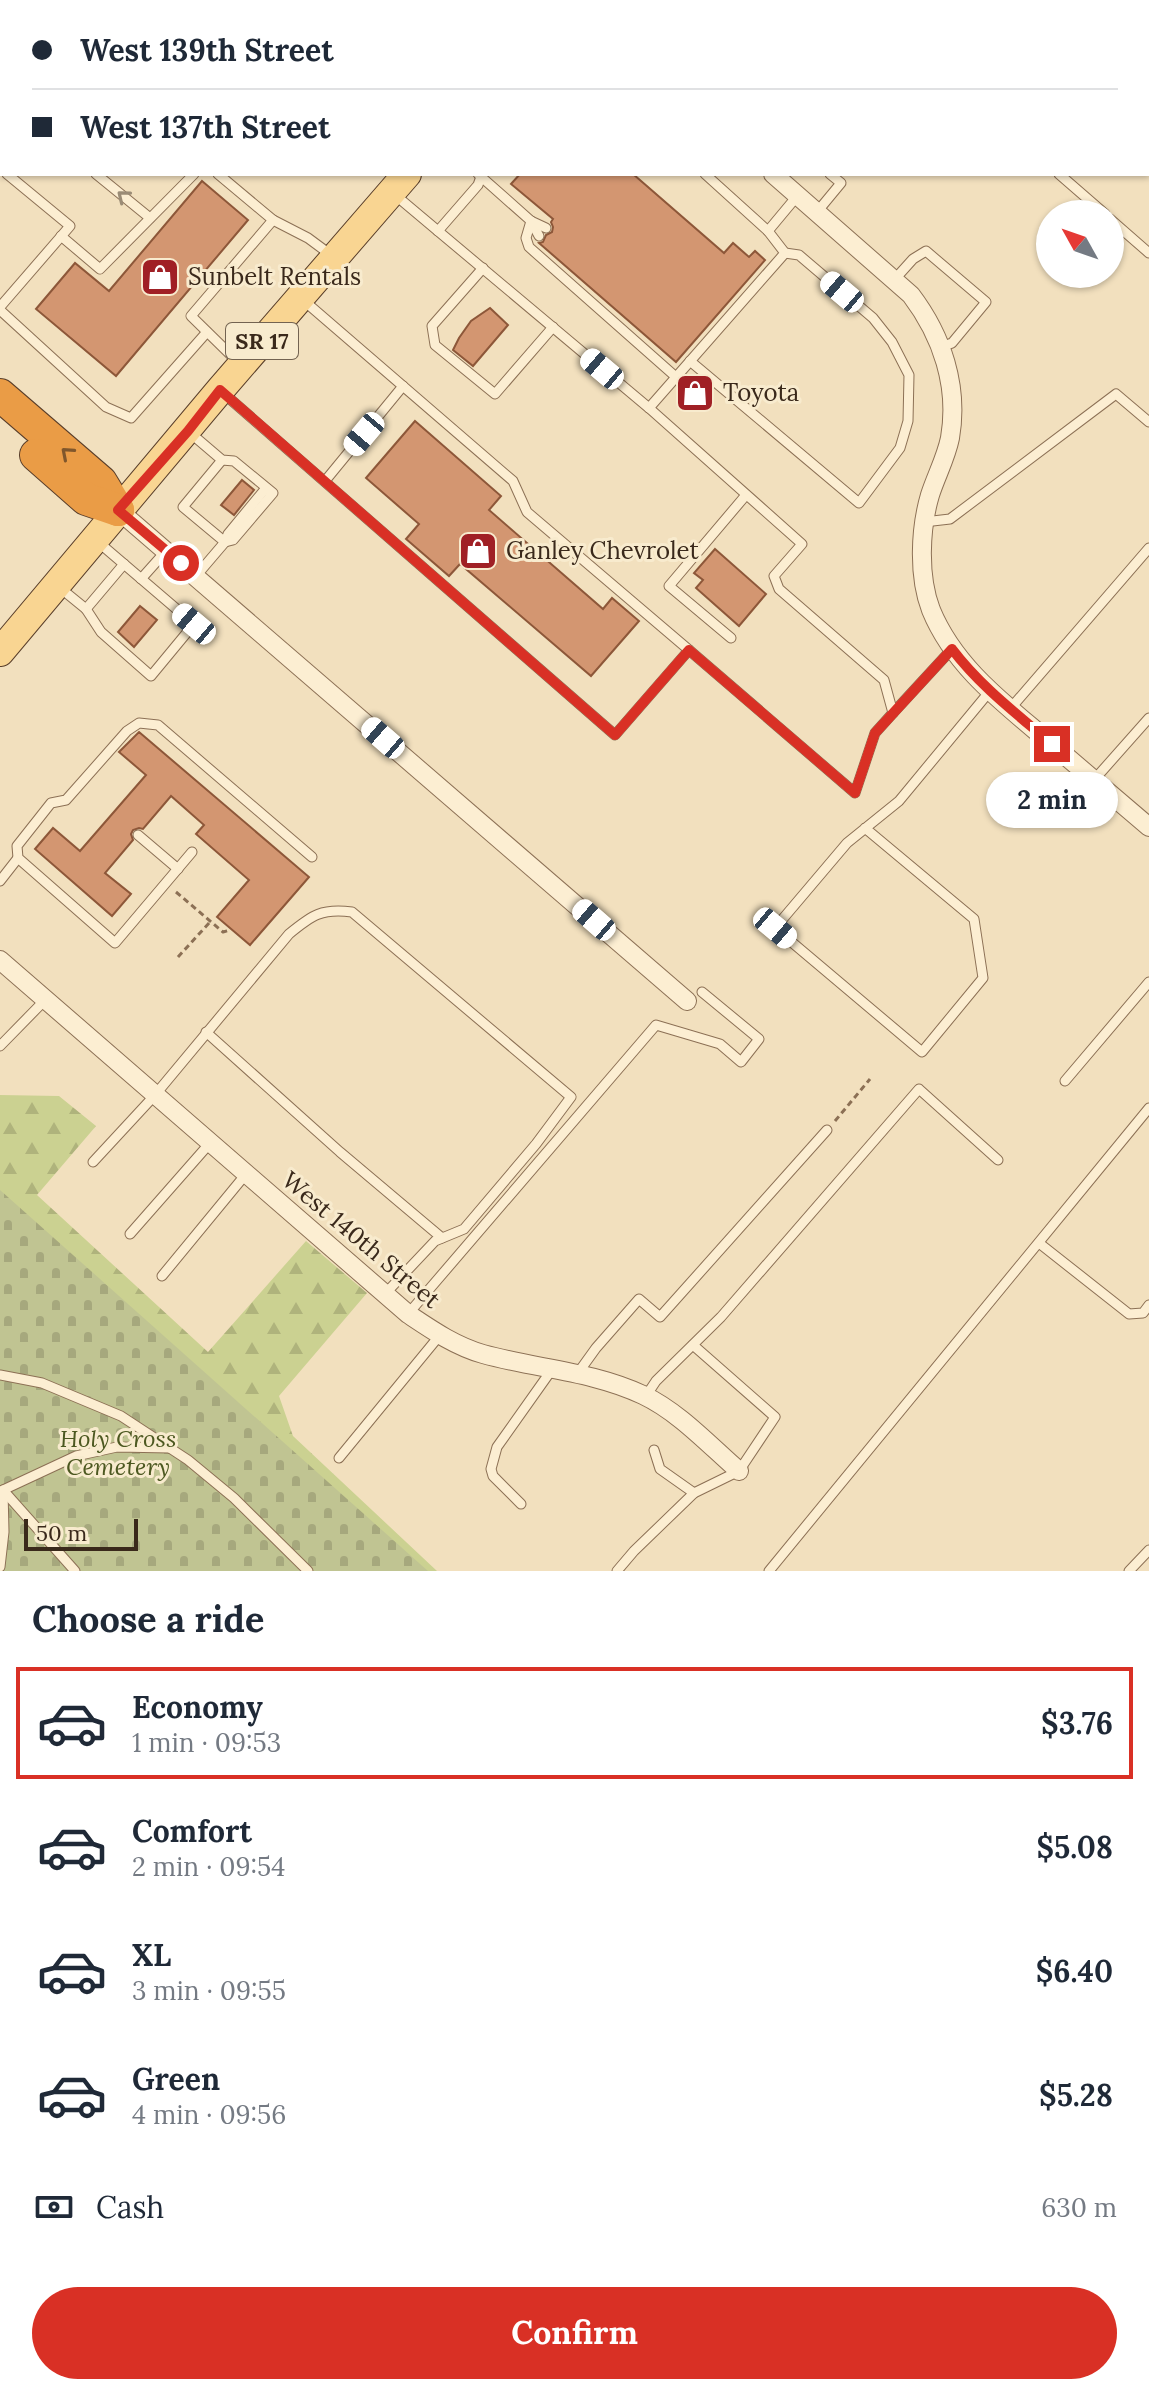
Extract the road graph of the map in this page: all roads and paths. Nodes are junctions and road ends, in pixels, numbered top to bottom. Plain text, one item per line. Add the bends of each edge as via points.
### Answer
1 (8, 176) edge
2 (98, 176) edge
3 (192, 176) edge
4 (220, 176) edge
5 (480, 176) edge
6 (481, 176) edge
7 (707, 176) edge
8 (775, 176) edge
9 (832, 176) edge
10 (1061, 176) edge
11 (399, 180) edge
12 (798, 195) junction
13 (1089, 200) edge
14 (817, 212) junction
15 (150, 218) junction
16 (273, 220) junction
17 (531, 221) junction
18 (438, 231) junction
19 (768, 231) junction
20 (1124, 231) edge
21 (542, 232) dead end
22 (61, 236) junction
23 (785, 253) junction
24 (1149, 253) edge
25 (334, 258) junction
26 (483, 268) junction
27 (895, 279) junction
28 (300, 297) junction
29 (0, 308) edge
30 (553, 327) junction
31 (207, 332) junction
32 (941, 347) junction
33 (690, 361) junction
34 (241, 366) junction
35 (676, 377) junction
36 (403, 386) junction
37 (220, 390) junction
38 (0, 395) edge
39 (649, 408) junction
40 (1149, 422) edge
41 (0, 424) edge
42 (188, 431) junction
43 (222, 460) junction
44 (325, 481) junction
45 (746, 495) junction
46 (118, 510) junction
47 (924, 522) junction
48 (95, 539) junction
49 (225, 542) junction
50 (1149, 548) edge
51 (166, 551) junction
52 (124, 564) junction
53 (196, 576) junction
54 (141, 579) junction
55 (56, 585) junction
56 (86, 609) junction
57 (731, 638) dead end
58 (952, 649) junction
59 (689, 650) junction
60 (0, 652) edge
61 (990, 691) junction
62 (1010, 709) junction
63 (893, 713) junction
64 (1149, 718) edge
65 (1094, 780) junction
66 (1149, 827) edge
67 (865, 828) junction
68 (138, 835) dead end
69 (192, 852) dead end
70 (312, 857) dead end
71 (18, 858) junction
72 (178, 869) junction
73 (0, 881) edge
74 (176, 892) dead end
75 (210, 922) junction
76 (230, 930) dead end
77 (178, 957) dead end
78 (0, 960) edge
79 (1149, 982) edge
80 (694, 996) joint
81 (46, 999) junction
82 (206, 1032) junction
83 (0, 1046) edge
84 (870, 1079) dead end
85 (1065, 1081) dead end
86 (155, 1095) junction
87 (1149, 1108) edge
88 (827, 1130) joint
89 (210, 1143) junction
90 (998, 1160) dead end
91 (93, 1162) dead end
92 (246, 1174) junction
93 (130, 1234) dead end
94 (442, 1238) junction
95 (1039, 1243) junction
96 (162, 1276) dead end
97 (384, 1295) junction
98 (1149, 1305) edge
99 (408, 1314) junction
100 (440, 1335) junction
101 (693, 1345) junction
102 (553, 1368) junction
103 (578, 1373) junction
104 (0, 1375) edge
105 (646, 1396) junction
106 (170, 1448) junction
107 (654, 1450) dead end
108 (339, 1458) dead end
109 (739, 1471) junction
110 (2, 1488) edge
111 (694, 1493) junction
112 (521, 1504) dead end
113 (1149, 1550) edge
114 (0, 1567) edge
115 (75, 1571) edge
116 (308, 1571) edge
117 (617, 1571) edge
118 (769, 1571) edge
119 (1129, 1571) edge

1 - 22 lane via 70,226
15 -> 2 lane
3 - 15 lane
4 - 16 lane
5 - 18 lane via 478,185
6 - 17 lane
7 - 19 lane
8 - 12 street
9 - 14 lane via 841,183
10 - 13 lane
11 - 18 lane
11 - 25 main road, SR 17
12 - 14 street
12 - 19 lane
14 - 27 street
15 - 22 lane via 100,269
16 - 25 lane
16 - 31 lane via 191,316
17 - 21 lane
17 - 35 lane via 529,247
18 - 26 lane
19 - 23 lane
20 - 24 lane
22 - 29 lane
23 - 33 lane
23 - 33 lane via 799,255 873,318 909,375 908,421 900,448 859,503
25 - 28 main road, SR 17
26 - 30 lane
26 - 30 lane via 432,326 435,345 495,394
27 - 32 street via 926,315
27 - 32 lane via 926,251 986,302 952,343
28 - 34 main road, SR 17
28 - 36 lane
29 - 31 lane via 106,407 131,418
30 - 39 lane
31 - 34 lane
32 - 47 street via 950,383 950,439
33 - 35 lane
34 - 37 main road, SR 17
35 - 39 lane
36 - 44 lane
36 - 59 lane via 513,481 527,512
37 - 42 main road, SR 17
37 - 44 lane
46 -> 38 highway via 101,482
39 - 45 lane
40 - 47 lane via 1116,394 950,519
41 - 46 highway via 86,499
42 - 43 lane
42 - 46 main road, SR 17
43 - 49 lane via 183,507
43 - 49 lane via 234,461 273,493 233,540
44 - 59 lane via 615,735
45 - 57 lane via 669,586
45 - 63 lane via 802,544 774,576 779,589 884,680
46 - 48 main road, SR 17
46 - 51 street
47 - 58 street via 926,588
48 - 52 lane
48 - 55 main road, SR 17
49 - 53 lane
50 - 62 lane
51 - 53 street
51 - 54 lane
52 - 54 lane
52 - 56 lane
53 - 80 street
54 - 56 lane via 194,624 151,676 101,632
55 - 56 lane
55 - 60 main road, SR 17
58 - 61 street
58 - 63 lane
59 - 63 lane via 855,793 875,733
61 - 62 street
61 - 67 lane via 899,801
62 - 65 street
64 - 65 lane
65 - 66 street
67 - 67 lane via 775,928 922,1052 983,978 974,919
68 - 72 lane
69 - 72 lane
70 - 71 lane via 158,725 139,723 66,800 51,803 17,846
71 - 72 lane via 115,943
71 - 73 lane
74 - 75 path
75 - 76 path via 223,932
75 - 77 path
78 - 81 street, West 140th Street
79 - 85 lane
80 - 99 lane via 759,1039 741,1062 720,1044 656,1025
81 - 83 lane
81 - 86 street, West 140th Street
82 - 86 lane
82 - 94 lane
82 - 94 lane via 289,934 333,909 352,912 571,1097 464,1229
84 - 88 path
86 - 89 street, West 140th Street
86 - 91 lane
87 - 95 lane
88 - 103 lane via 660,1317 639,1299
89 - 92 street, West 140th Street
89 - 93 lane
90 - 101 lane via 919,1089
92 - 96 lane
92 - 97 street, West 140th Street
94 - 97 lane
95 - 98 lane via 1129,1314 1143,1313
95 - 118 lane
97 - 99 street, West 140th Street
99 - 100 street, West 140th Street
100 - 102 street, West 140th Street via 481,1353
100 - 108 lane
101 - 105 lane
101 - 109 lane via 775,1417
102 - 103 street, West 140th Street
102 - 112 lane via 493,1459 493,1476
103 - 105 street, West 140th Street
104 - 106 lane via 42,1383 121,1416
105 - 109 street, West 140th Street
106 - 110 lane via 117,1447 76,1456
106 - 116 lane via 234,1498
107 - 111 lane via 660,1469
109 - 111 lane
110 - 114 lane
110 - 115 lane
111 - 117 lane
113 - 119 lane

